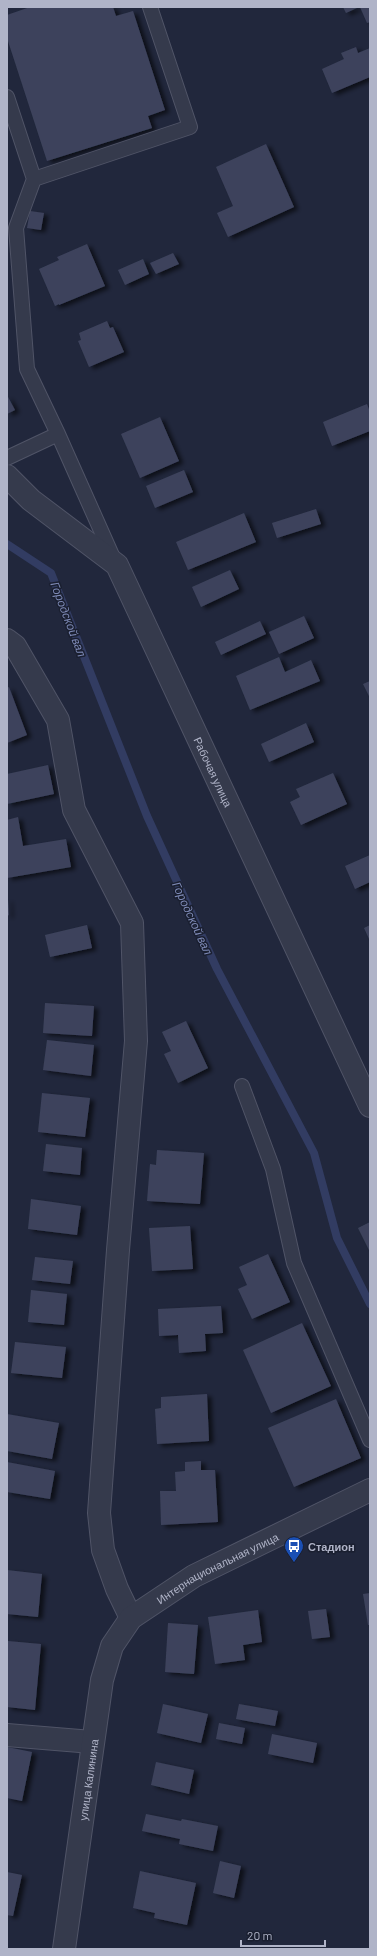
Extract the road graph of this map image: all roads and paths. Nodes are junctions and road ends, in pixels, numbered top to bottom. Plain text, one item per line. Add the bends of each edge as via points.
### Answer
1 (150, 7) edge
2 (7, 98) edge
3 (34, 179) junction
4 (58, 434) junction
5 (7, 458) edge
6 (7, 476) edge
7 (117, 565) junction
8 (7, 640) edge
9 (242, 1086) dead end
10 (370, 1106) edge
11 (370, 1440) edge
12 (370, 1490) edge
13 (131, 1618) junction
14 (7, 1735) edge
15 (92, 1742) junction
16 (64, 1949) edge

1 - 3 lane via 190,127
2 - 3 lane
3 - 4 lane via 16,228 27,369
4 - 5 lane
4 - 7 lane
6 - 7 street, Рабочая улица via 32,500
7 - 10 street, Рабочая улица
8 - 13 street via 15,646 58,720 74,810 132,923 136,1041 98,1513 103,1550
9 - 11 lane via 273,1168 294,1263
12 - 13 street, Интернациональная улица via 194,1576
13 - 15 street, улица Калинина via 112,1646 102,1680
14 - 15 street
15 - 16 street, улица Калинина

